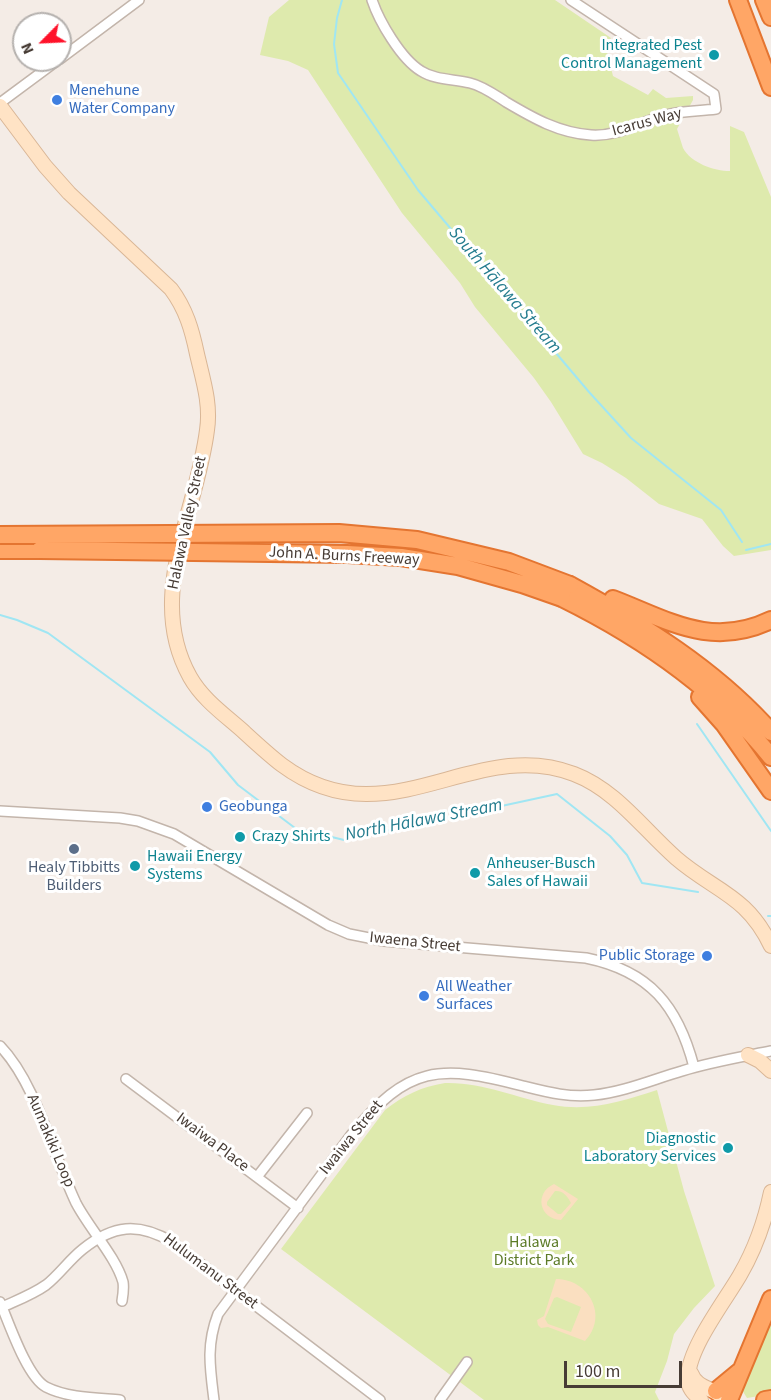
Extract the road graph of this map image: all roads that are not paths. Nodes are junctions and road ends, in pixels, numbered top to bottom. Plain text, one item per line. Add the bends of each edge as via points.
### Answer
1 (138, 0) edge
2 (372, 0) edge
3 (571, 0) edge
4 (732, 0) edge
5 (738, 0) edge
6 (764, 0) edge
7 (771, 17) edge
8 (750, 35) junction
9 (72, 49) edge
10 (42, 72) edge
11 (771, 87) edge
12 (0, 104) edge
13 (0, 535) edge
14 (0, 550) edge
15 (566, 591) junction
16 (764, 623) edge
17 (633, 636) junction
18 (771, 732) edge
19 (771, 757) edge
20 (771, 791) edge
21 (0, 811) edge
22 (771, 946) edge
23 (0, 1046) edge
24 (771, 1051) edge
25 (748, 1055) junction
26 (694, 1067) junction
27 (771, 1071) edge
28 (126, 1079) dead end
29 (307, 1113) dead end
30 (257, 1177) junction
31 (771, 1192) edge
32 (298, 1208) junction
33 (99, 1239) junction
34 (236, 1292) junction
35 (771, 1299) edge
36 (122, 1301) dead end
37 (1, 1305) edge
38 (694, 1352) junction
39 (467, 1362) dead end
40 (690, 1368) junction
41 (723, 1397) edge
42 (771, 1399) edge
43 (120, 1400) edge
44 (214, 1400) edge
45 (380, 1400) edge
46 (440, 1400) edge
47 (690, 1400) edge
48 (701, 1400) edge
49 (765, 1400) edge

1 - 9 street
2 - 3 street, Icarus Way via 389,35 420,71 470,83 558,129 590,135 616,134 669,114 716,109 714,94
4 - 8 highway
5 - 8 highway
6 - 7 highway
8 - 11 highway
10 - 12 street
12 - 22 street, Halawa Valley Street via 69,193 171,289 191,327 207,396 207,430 174,568 171,603 179,652 203,695 280,764 313,784 336,791 361,795 393,792 521,765 551,767 578,775 612,797 681,862 731,896 757,922
13 - 15 highway, John A. Burns Freeway, bridge via 339,533 417,540 509,562
14 - 15 highway, John A. Burns Freeway, bridge via 401,557
15 - 16 highway via 615,599 697,631 734,631
15 - 17 highway, John A. Burns Freeway
15 - 18 highway, John A. Burns Freeway via 616,610 679,650 737,697
17 - 19 highway, John A. Burns Freeway via 711,694
17 - 20 highway via 706,703
21 - 26 street, Iwaena Street via 120,818 152,826 174,834 328,925 368,939 586,958 611,964 640,979 665,1002 685,1036
23 - 33 street, Aumakiki Loop via 13,1059 25,1081 77,1205
24 - 25 street, Iwaiwa Street
25 - 26 street, Iwaiwa Street
25 - 27 street
26 - 32 street, Iwaiwa Street via 579,1097 474,1074 444,1072 422,1077 389,1094 372,1109
28 - 30 street, Iwaiwa Place
29 - 30 street
30 - 32 street, Iwaiwa Place
31 - 38 street via 754,1249
32 - 34 street, Iwaiwa Street
33 - 34 street, Hulumanu Street via 122,1229 139,1228 158,1234
33 - 36 street, Aumakiki Loop via 124,1284
33 - 37 street, Hulumanu Street via 44,1287
34 - 44 street, Iwaiwa Street via 218,1314 210,1343
34 - 45 street, Hulumanu Street
35 - 41 highway via 742,1370
37 - 43 street via 32,1374 44,1386 60,1392
38 - 40 street
38 - 47 street via 683,1363 681,1376
39 - 46 street
40 - 41 street via 700,1386
40 - 48 street via 689,1384
42 - 49 highway

